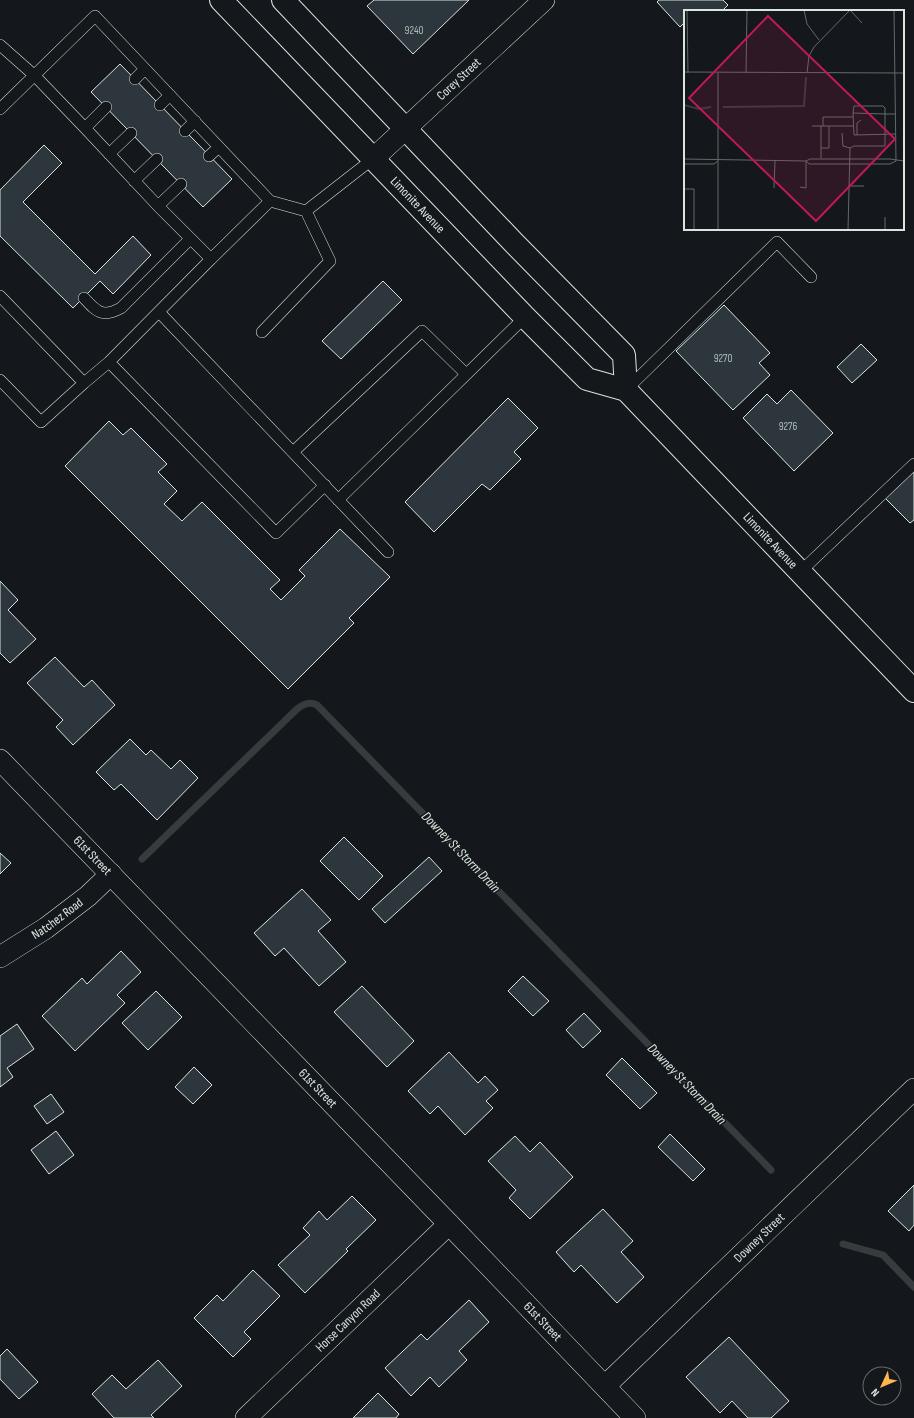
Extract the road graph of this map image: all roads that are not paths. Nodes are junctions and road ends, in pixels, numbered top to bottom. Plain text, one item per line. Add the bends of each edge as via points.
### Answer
1 (221, 0) edge
2 (283, 0) edge
3 (538, 2) edge
4 (0, 45) edge
5 (146, 69) junction
6 (35, 76) junction
7 (135, 79) dead end
8 (170, 95) junction
9 (160, 105) dead end
10 (106, 107) dead end
11 (0, 109) edge
12 (195, 122) junction
13 (85, 128) junction
14 (406, 128) junction
15 (185, 131) dead end
16 (131, 133) dead end
17 (219, 147) junction
18 (109, 154) junction
19 (209, 156) dead end
20 (374, 158) junction
21 (157, 159) dead end
22 (134, 181) junction
23 (181, 184) dead end
24 (270, 201) junction
25 (158, 206) junction
26 (306, 211) junction
27 (190, 239) junction
28 (210, 259) junction
29 (811, 277) dead end
30 (0, 296) edge
31 (84, 298) dead end
32 (159, 312) junction
33 (526, 317) junction
34 (262, 332) dead end
35 (109, 362) junction
36 (466, 374) junction
37 (0, 380) edge
38 (84, 383) junction
39 (626, 390) junction
40 (293, 452) junction
41 (914, 464) edge
42 (325, 486) junction
43 (338, 500) junction
44 (388, 552) dead end
45 (800, 572) junction
46 (914, 691) edge
47 (0, 760) edge
48 (111, 874) junction
49 (0, 957) edge
50 (914, 1089) edge
51 (449, 1224) junction
52 (605, 1386) junction
53 (246, 1418) edge
54 (635, 1418) edge

1 - 20 main road, Limonite Avenue
2 - 14 main road
3 - 14 street, Corey Street
4 - 6 lane
5 - 6 lane via 95,16
5 - 7 lane
5 - 8 lane
6 - 11 lane
6 - 13 lane
8 - 9 lane
8 - 12 lane
10 - 13 lane
12 - 15 lane
12 - 17 lane
13 - 18 lane
14 - 20 street, Corey Street
14 - 39 main road via 624,355
16 - 18 lane
17 - 19 lane
17 - 24 lane
18 - 22 lane
20 - 26 lane
20 - 33 main road, Limonite Avenue
21 - 22 lane
22 - 25 lane
23 - 25 lane
24 - 26 lane
24 - 28 lane
25 - 27 lane
26 - 34 lane via 330,261
27 - 28 lane
27 - 31 lane via 120,308 110,314 98,312
28 - 32 lane
29 - 39 lane via 777,242
30 - 38 lane
32 - 35 lane
32 - 40 lane
33 - 36 lane
33 - 39 main road, Limonite Avenue via 587,379
35 - 38 lane
35 - 42 lane via 276,533
36 - 40 lane via 422,331
36 - 43 lane
37 - 38 lane via 41,422
39 - 45 main road, Limonite Avenue
40 - 42 lane
41 - 45 lane
42 - 43 lane
43 - 44 lane
45 - 46 main road, Limonite Avenue
47 - 48 street, 61st Street
48 - 49 street, Natchez Road via 88,896 46,928
48 - 51 street, 61st Street
50 - 52 street, Downey Street
51 - 52 street, 61st Street
51 - 53 street, Horse Canyon Road
52 - 54 street, 61st Street

